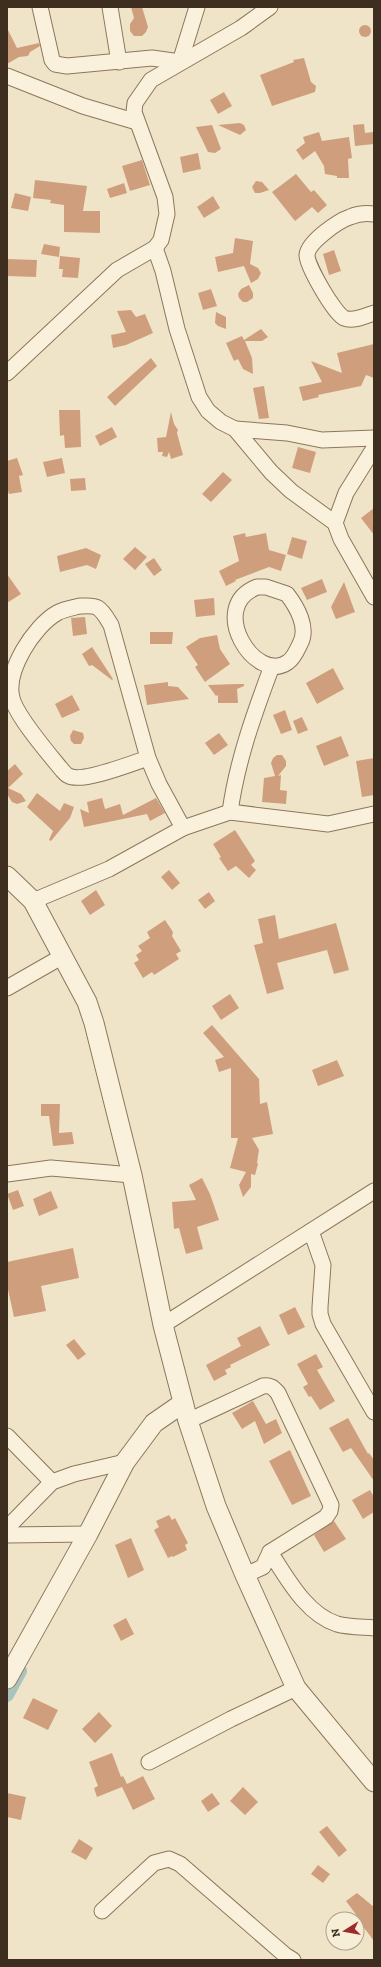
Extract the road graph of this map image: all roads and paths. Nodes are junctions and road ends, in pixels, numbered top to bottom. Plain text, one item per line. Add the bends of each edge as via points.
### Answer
1 (40, 7) edge
2 (110, 7) edge
3 (196, 7) edge
4 (270, 7) edge
5 (119, 62) junction
6 (180, 62) junction
7 (7, 76) edge
8 (137, 122) junction
9 (374, 214) edge
10 (155, 248) junction
11 (374, 313) edge
12 (7, 373) edge
13 (235, 429) junction
14 (374, 438) edge
15 (374, 448) edge
16 (335, 523) junction
17 (374, 597) edge
18 (272, 666) junction
19 (148, 758) junction
20 (230, 812) junction
21 (374, 814) edge
22 (183, 828) junction
23 (7, 876) edge
24 (33, 901) junction
25 (63, 956) junction
26 (7, 988) edge
27 (7, 1174) edge
28 (132, 1176) junction
29 (374, 1190) edge
30 (311, 1231) junction
31 (163, 1325) junction
32 (183, 1403) junction
33 (374, 1412) edge
34 (188, 1421) junction
35 (7, 1436) edge
36 (125, 1462) junction
37 (52, 1482) junction
38 (7, 1528) edge
39 (88, 1534) junction
40 (7, 1535) edge
41 (270, 1552) junction
42 (244, 1575) junction
43 (374, 1628) edge
44 (7, 1679) edge
45 (296, 1688) junction
46 (149, 1762) dead end
47 (374, 1782) edge
48 (102, 1911) dead end
49 (293, 1960) edge

1 - 5 street via 55,64 67,66
2 - 5 street
3 - 6 street
4 - 6 street via 241,28
5 - 6 street via 152,58
6 - 8 street via 147,85 135,103
7 - 8 street via 83,106
8 - 10 street via 165,196 165,230
9 - 11 street via 350,217 333,226 311,244 307,255 333,308 344,318 355,319
10 - 12 street via 117,270
10 - 13 street via 177,329 200,397 208,411
13 - 14 street via 287,433 322,440
13 - 16 street via 271,472 291,491
15 - 16 street via 346,493
16 - 17 street via 341,539
18 - 18 street via 288,662 302,641 303,629 300,614 287,594 266,587 257,587 241,596 237,605 236,628 240,641 250,653
18 - 20 street via 248,733 235,779
19 - 19 street via 93,775 79,778 69,776 17,709 10,683 13,670 34,634 56,613 88,605 104,614 111,625
19 - 22 street
20 - 21 street via 328,824
20 - 22 street
22 - 24 street via 109,869
23 - 24 street
24 - 25 street
25 - 26 street
25 - 28 street via 87,1002 94,1023
27 - 28 street via 51,1168
28 - 31 street
29 - 30 street
30 - 31 street
30 - 33 street via 323,1264 320,1314 323,1324
31 - 32 street
32 - 34 street
32 - 36 street via 154,1423
34 - 41 street via 263,1386 268,1385 278,1393 331,1505 326,1517
34 - 42 street via 216,1506
35 - 37 street
36 - 37 street
36 - 39 street
37 - 38 street
39 - 40 street
39 - 44 street
41 - 42 street via 263,1567
41 - 43 street via 295,1589 321,1617 339,1624
42 - 45 street
45 - 46 street
45 - 47 street
48 - 49 street via 154,1862 169,1859 180,1864

